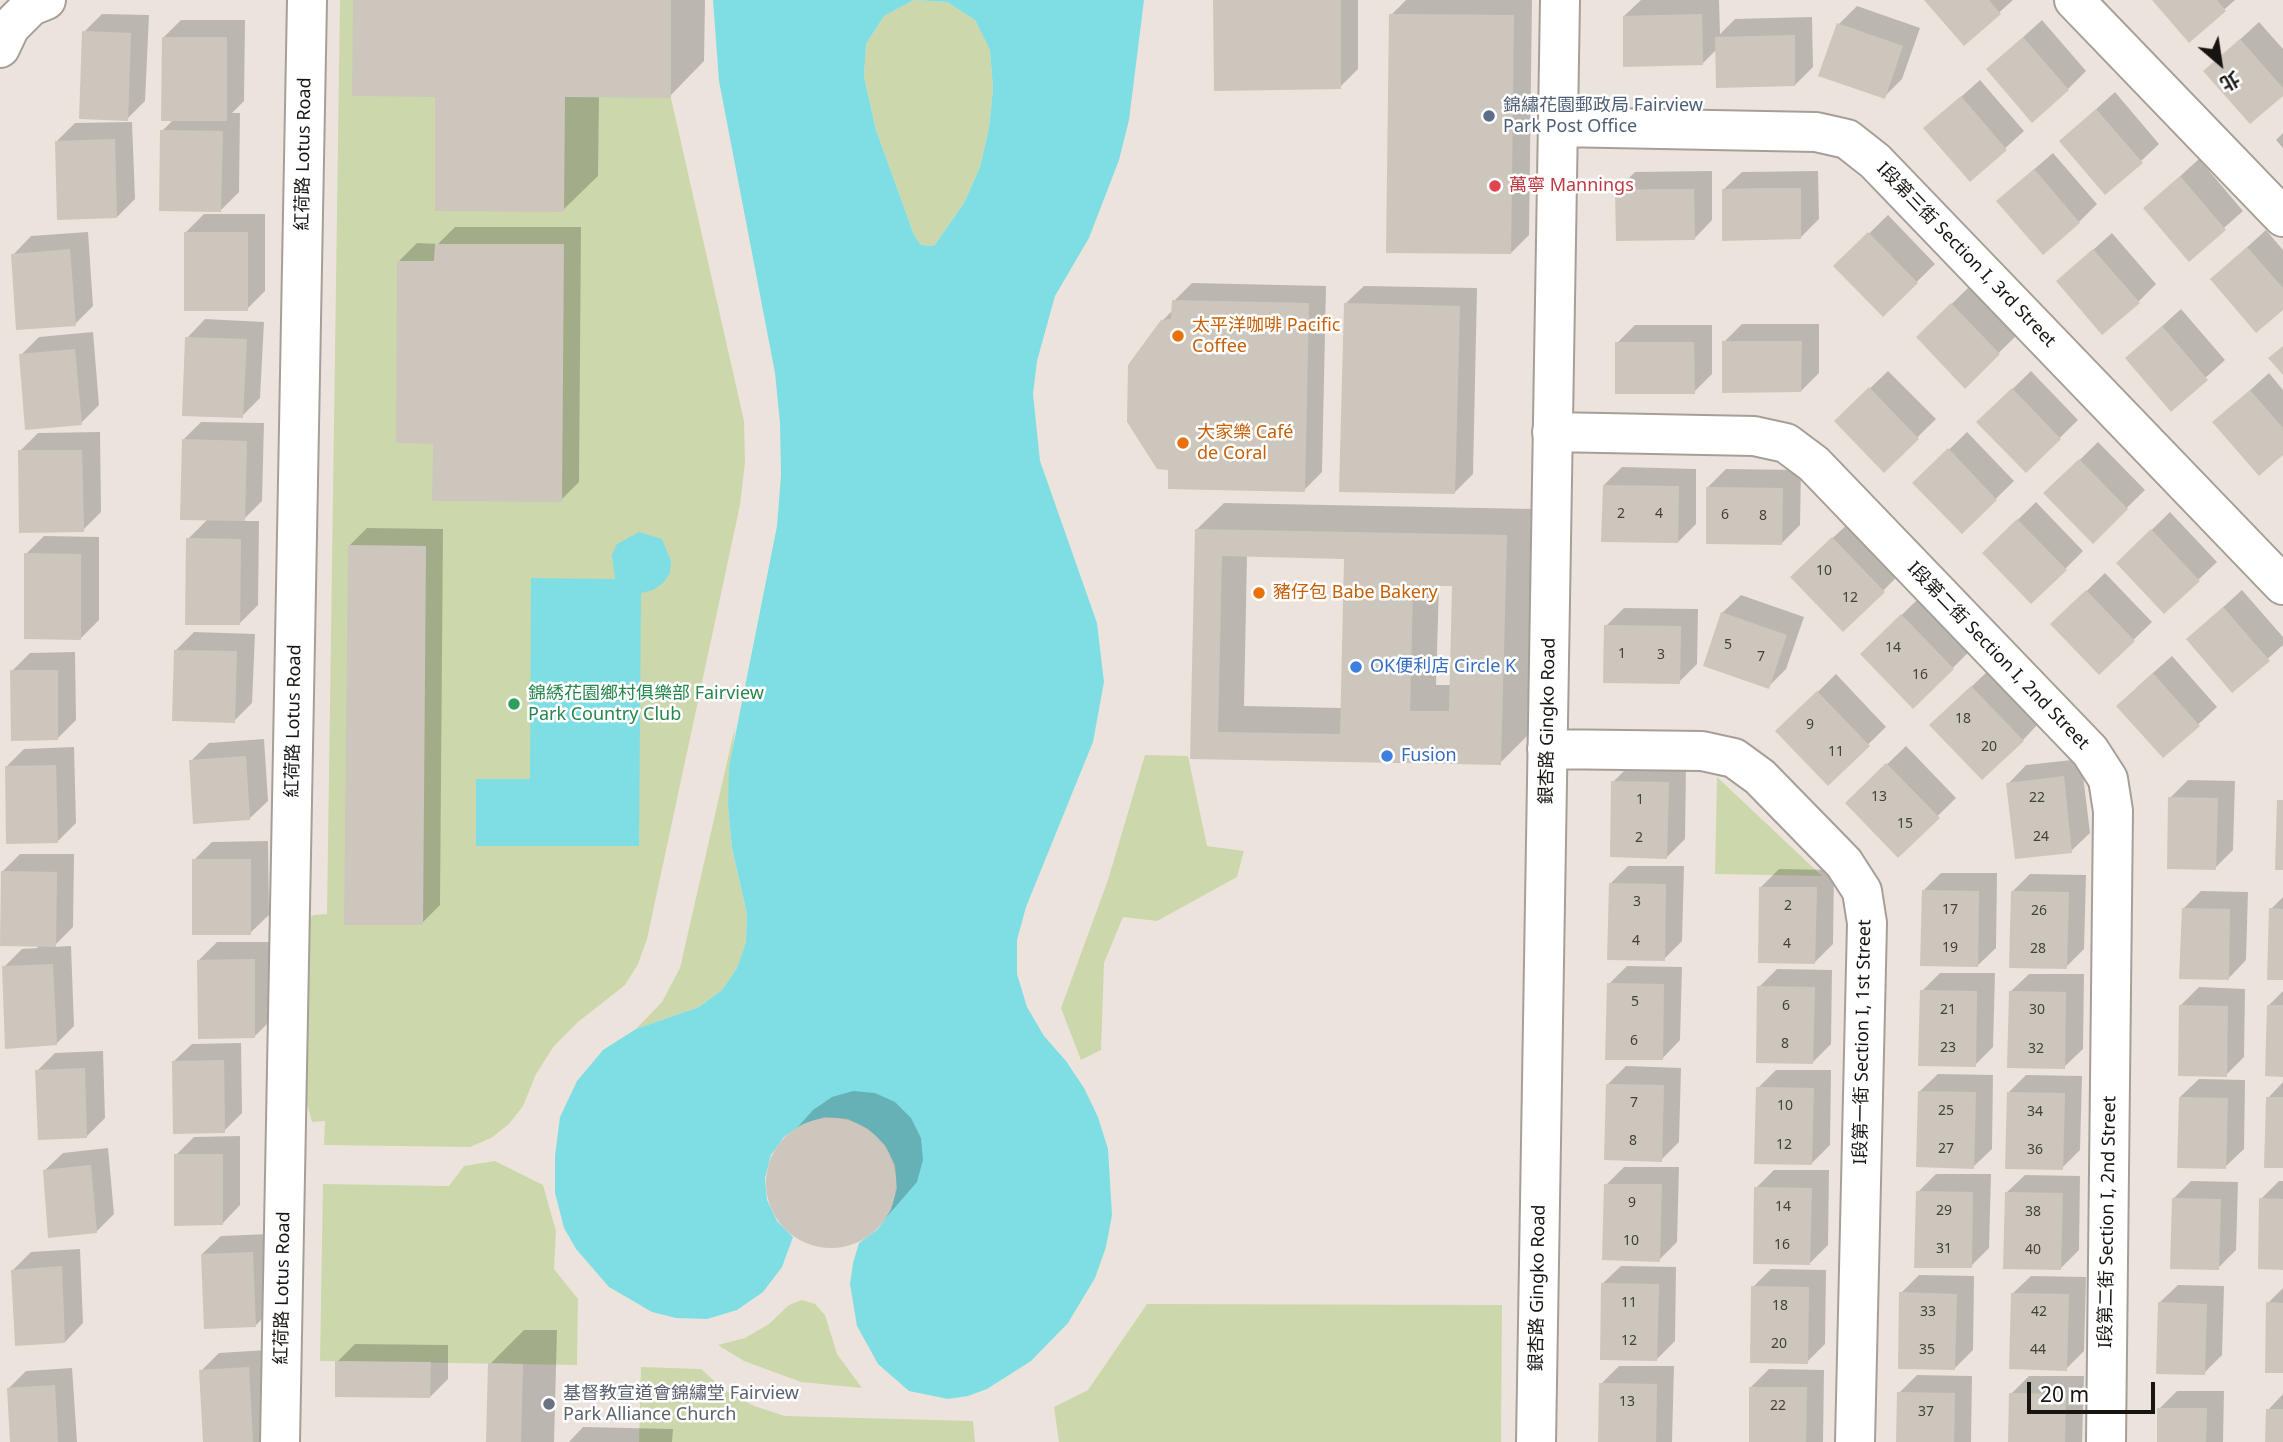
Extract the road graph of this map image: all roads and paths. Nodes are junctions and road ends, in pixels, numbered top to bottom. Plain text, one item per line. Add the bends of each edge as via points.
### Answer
1 (46, 0) edge
2 (307, 0) edge
3 (1560, 0) edge
4 (2074, 0) edge
5 (0, 48) edge
6 (1558, 127) junction
7 (2283, 217) edge
8 (1552, 432) junction
9 (2283, 584) edge
10 (1547, 749) junction
11 (281, 1442) edge
12 (1536, 1442) edge
13 (1855, 1442) edge
14 (2106, 1442) edge

1 - 5 street via 31,6 10,27
2 - 11 street, 紅荷路 Lotus Road
3 - 6 street, 銀杏路 Gingko Road
4 - 7 street
6 - 8 street, 銀杏路 Gingko Road
6 - 9 street, I段第三街 Section I, 3rd Street via 1816,132 1847,139 1875,161
8 - 10 street, 銀杏路 Gingko Road
8 - 14 street, I段第二街 Section I, 2nd Street via 1754,436 1786,443 1814,464 2090,751 2108,779 2113,811
10 - 12 street, 銀杏路 Gingko Road
10 - 13 street, I段第一街 Section I, 1st Street via 1702,751 1734,758 1760,777 1844,863 1862,891 1867,923

